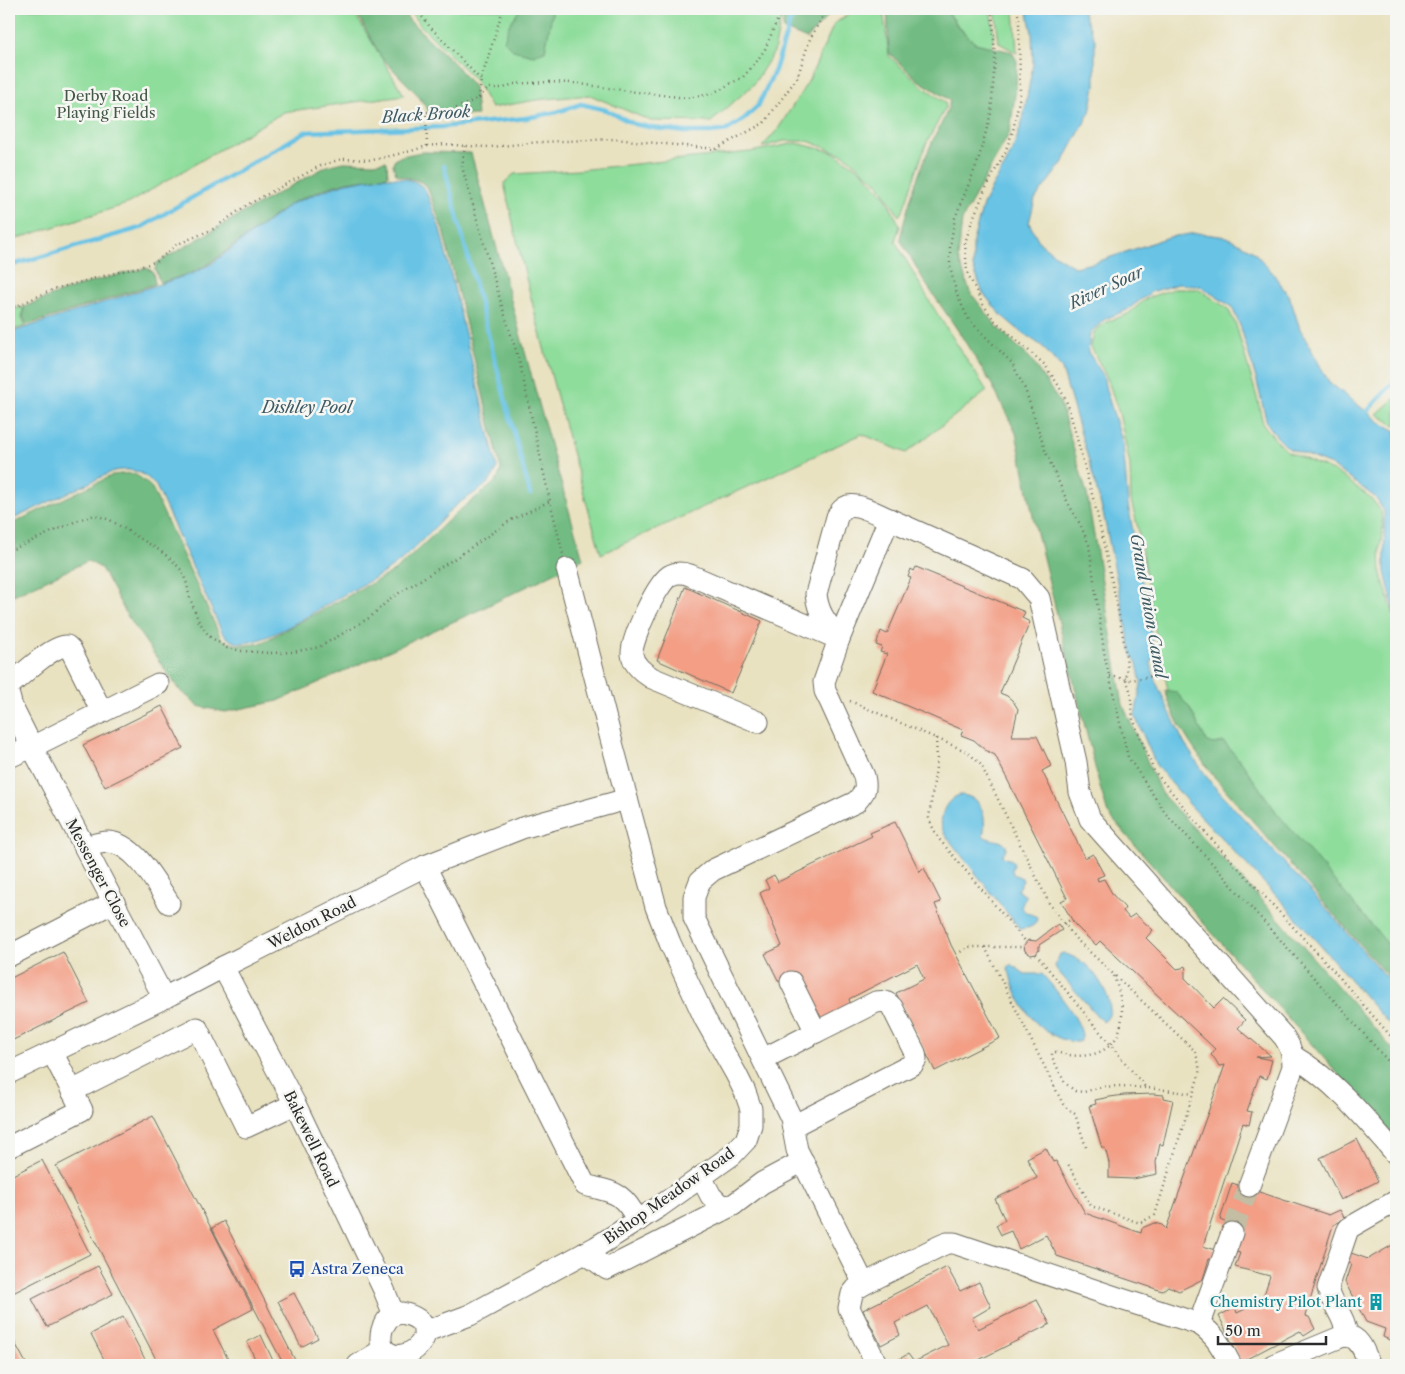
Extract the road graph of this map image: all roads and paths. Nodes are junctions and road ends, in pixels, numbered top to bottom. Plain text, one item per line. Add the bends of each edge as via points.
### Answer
1 (416, 9) edge
2 (503, 9) edge
3 (782, 9) edge
4 (827, 9) edge
5 (991, 9) edge
6 (1016, 9) edge
7 (481, 80) junction
8 (479, 98) junction
9 (427, 146) junction
10 (465, 146) junction
11 (9, 307) edge
12 (550, 501) junction
13 (889, 519) junction
14 (9, 551) edge
15 (567, 569) joint
16 (839, 638) junction
17 (1163, 674) dead end
18 (1110, 676) junction
19 (1126, 679) junction
20 (158, 684) dead end
21 (9, 686) edge
22 (825, 691) junction
23 (9, 696) edge
24 (102, 712) junction
25 (758, 722) dead end
26 (936, 738) junction
27 (32, 747) junction
28 (9, 757) edge
29 (627, 799) junction
30 (85, 847) junction
31 (425, 866) junction
32 (114, 902) junction
33 (169, 903) dead end
34 (1071, 919) dead end
35 (1064, 924) junction
36 (1060, 927) dead end
37 (1026, 942) dead end
38 (985, 947) junction
39 (1024, 947) dead end
40 (956, 954) dead end
41 (1036, 954) dead end
42 (9, 956) edge
43 (223, 967) junction
44 (1114, 974) junction
45 (791, 982) dead end
46 (164, 998) junction
47 (816, 1032) junction
48 (1396, 1042) edge
49 (1111, 1045) junction
50 (52, 1052) junction
51 (1293, 1056) junction
52 (763, 1059) junction
53 (1396, 1070) edge
54 (9, 1073) edge
55 (1146, 1088) junction
56 (72, 1090) junction
57 (1193, 1094) junction
58 (295, 1104) junction
59 (786, 1106) junction
60 (751, 1116) junction
61 (793, 1126) junction
62 (9, 1147) edge
63 (1087, 1150) dead end
64 (1396, 1154) edge
65 (803, 1161) junction
66 (1067, 1162) dead end
67 (700, 1178) junction
68 (1250, 1186) tunnel mouth
69 (1396, 1201) edge
70 (733, 1205) junction
71 (638, 1221) junction
72 (1232, 1233) tunnel mouth
73 (584, 1254) junction
74 (864, 1284) junction
75 (394, 1315) junction
76 (1199, 1324) junction
77 (424, 1332) junction
78 (1347, 1336) junction
79 (384, 1350) junction
80 (414, 1361) edge
81 (358, 1365) edge
82 (877, 1365) edge
83 (1231, 1365) edge
84 (1273, 1365) edge
85 (1370, 1365) edge

1 - 7 path
2 - 7 path
3 - 8 path via 757,62 744,77 712,94 687,98 548,82 489,88
4 - 10 path via 810,40 797,78 764,123 716,149 615,139
5 - 18 path via 995,60 992,113 978,161 955,218 950,267 957,295 969,320 1012,363 1025,389 1046,453 1089,545
6 - 19 path via 1019,19 1020,95 1015,122 1005,152 972,221 965,243 967,272 994,320 1045,365 1068,405 1116,600 1127,664
7 - 8 path
8 - 9 path via 448,112 426,112
9 - 10 path
9 - 11 path via 373,160 342,159 322,164 247,205 213,228 176,245 158,261 54,289
10 - 12 path via 462,167 519,360
12 - 14 path via 511,520 342,634 319,647 293,652 242,651 227,648 209,636 198,620 182,572 172,560 110,520 95,515 81,519
12 - 15 path
13 - 16 street
13 - 16 street via 856,506 841,510 837,517 816,594 822,616
13 - 51 street via 1023,579 1039,598 1080,792 1090,819 1284,1037
15 - 29 street, Bishop Meadow Road
16 - 22 street via 824,682
16 - 25 street via 690,575 670,575 661,583 635,640 632,655 636,664 652,678
17 - 19 path
18 - 19 path
18 - 53 path via 1128,757 1166,814
19 - 48 path via 1133,719 1154,771 1205,832
20 - 24 street
21 - 24 street via 38,661 61,646 67,646
22 - 26 path
22 - 52 street via 864,776 866,786 863,794 856,802 713,870 700,881 694,897 694,918
23 - 27 street, Messenger Close
24 - 27 street
26 - 35 path via 968,752 981,765 1049,903
26 - 37 path via 937,760 930,818 933,828
27 - 28 street
27 - 30 street, Messenger Close
29 - 31 street, Weldon Road via 522,828
29 - 60 street, Bishop Meadow Road via 670,942 705,1019 745,1092
30 - 32 street, Messenger Close
30 - 33 street via 110,842 131,852
31 - 43 street, Weldon Road
31 - 71 street via 584,1185 620,1196
32 - 42 street
32 - 46 street, Messenger Close
34 - 35 path
35 - 36 path
35 - 44 path
38 - 39 path
38 - 40 path via 970,947
38 - 63 path via 1064,1106 1076,1114
41 - 49 path
43 - 46 street, Weldon Road
43 - 58 street, Bakewell Road
44 - 49 path via 1122,1014 1119,1031
44 - 57 path via 1198,1056 1199,1075
45 - 47 street
46 - 50 street, Weldon Road
47 - 52 street
47 - 61 street via 883,1001 892,1007 916,1059 913,1064
49 - 55 path
49 - 55 path via 1106,1050 1091,1054 1079,1056 1056,1052 1052,1056 1065,1083 1075,1092 1101,1087
50 - 54 street, Weldon Road
50 - 56 street
51 - 64 street via 1335,1088
51 - 68 street via 1293,1067
52 - 59 street
55 - 57 path
56 - 58 street via 197,1028 246,1127
56 - 62 street via 82,1110
57 - 66 path via 1155,1215 1140,1223 1091,1206
58 - 75 street, Bakewell Road
59 - 60 street
59 - 61 street
60 - 67 street, Bishop Meadow Road via 746,1140 732,1155
61 - 65 street via 797,1150
65 - 70 street via 762,1183
65 - 74 street
67 - 70 street via 721,1206
67 - 71 street, Bishop Meadow Road
69 - 78 street via 1347,1232 1328,1288
70 - 73 street via 607,1268
71 - 73 street, Bishop Meadow Road
72 - 76 street
73 - 77 street, Bishop Meadow Road via 470,1315
74 - 76 street via 940,1246 954,1243
74 - 82 street via 852,1294 850,1308
75 - 77 street via 402,1312 416,1318 423,1325
75 - 79 street via 386,1321 381,1336
76 - 83 street via 1219,1342
77 - 80 street via 423,1343
78 - 84 street
78 - 85 street via 1361,1345
79 - 80 street via 395,1358
79 - 81 street

